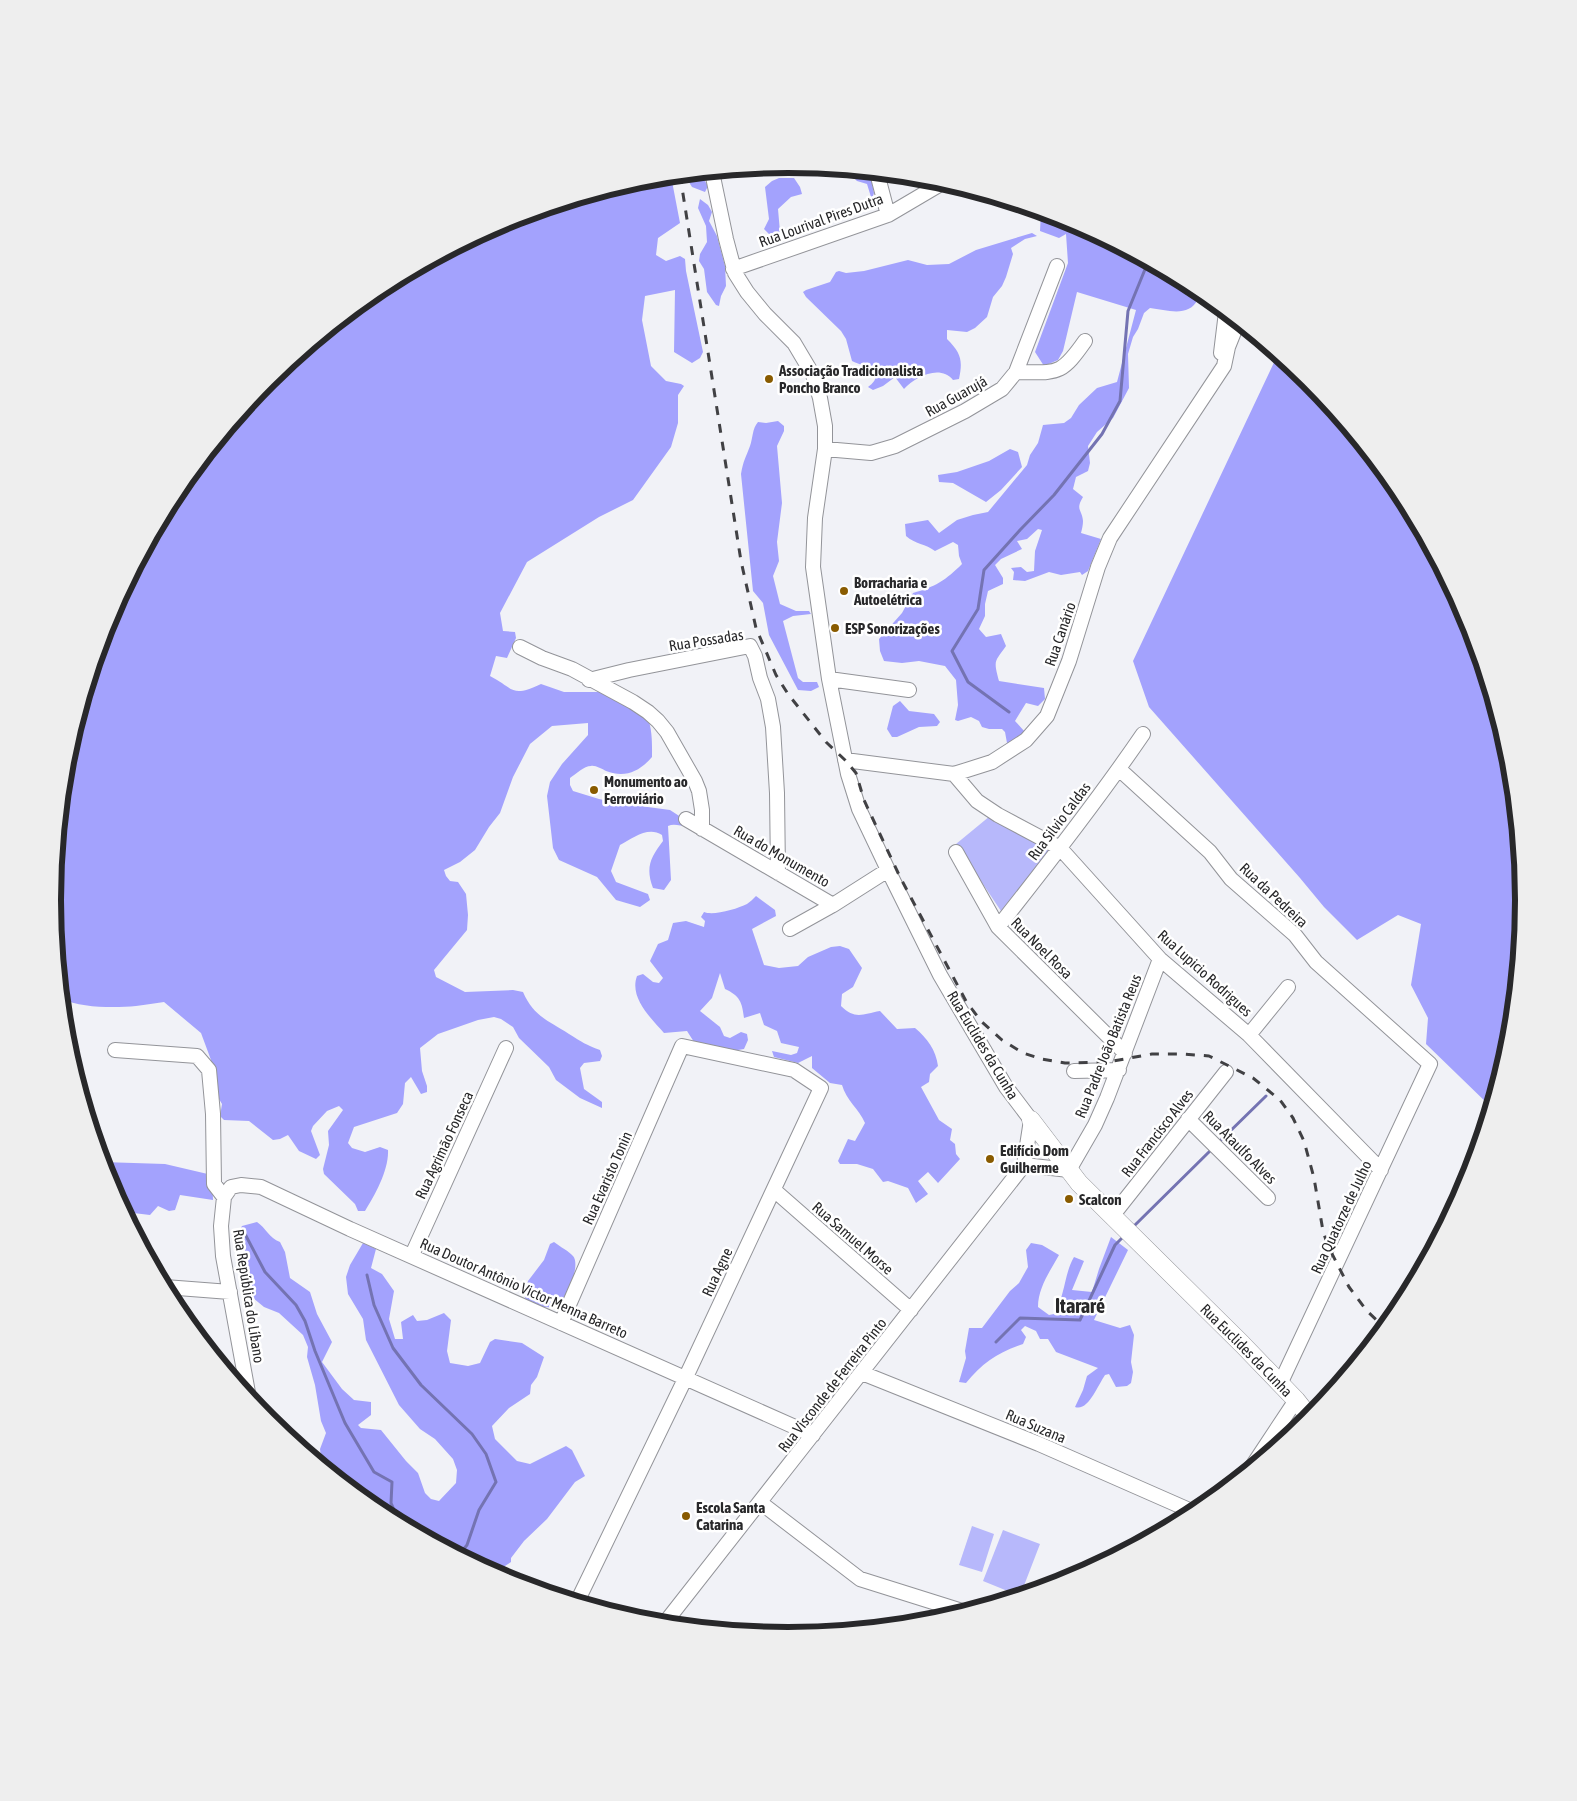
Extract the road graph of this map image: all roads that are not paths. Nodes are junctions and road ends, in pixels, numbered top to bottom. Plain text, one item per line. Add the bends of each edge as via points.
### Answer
1 (713, 177) edge
2 (878, 179) edge
3 (934, 188) edge
4 (888, 215) junction
5 (1057, 266) dead end
6 (733, 269) junction
7 (1225, 320) edge
8 (1236, 328) edge
9 (1085, 341) dead end
10 (1016, 372) junction
11 (1219, 374) junction
12 (825, 449) junction
13 (520, 647) dead end
14 (829, 679) junction
15 (589, 680) junction
16 (909, 690) dead end
17 (1143, 734) dead end
18 (845, 760) junction
19 (1119, 769) junction
20 (954, 774) junction
21 (686, 818) dead end
22 (702, 829) junction
23 (1060, 848) junction
24 (956, 852) dead end
25 (888, 870) junction
26 (778, 873) junction
27 (834, 904) junction
28 (998, 927) junction
29 (790, 929) dead end
30 (1160, 959) junction
31 (1288, 987) dead end
32 (1249, 1035) junction
33 (682, 1046) joint
34 (506, 1048) dead end
35 (115, 1050) dead end
36 (1125, 1053) junction
37 (1430, 1064) joint
38 (1119, 1070) junction
39 (1074, 1071) dead end
40 (1226, 1072) dead end
41 (1188, 1119) junction
42 (1031, 1120) junction
43 (1024, 1165) junction
44 (1069, 1170) junction
45 (1381, 1170) junction
46 (774, 1190) junction
47 (224, 1197) junction
48 (1268, 1198) dead end
49 (1113, 1215) junction
50 (412, 1255) junction
51 (173, 1288) edge
52 (230, 1292) junction
53 (911, 1310) junction
54 (561, 1323) junction
55 (862, 1373) junction
56 (686, 1379) junction
57 (1280, 1384) junction
58 (247, 1385) edge
59 (1296, 1400) junction
60 (1305, 1413) edge
61 (813, 1436) junction
62 (1261, 1452) edge
63 (761, 1503) junction
64 (1187, 1509) edge
65 (580, 1597) edge
66 (954, 1608) edge
67 (669, 1618) edge

1 - 6 street
2 - 4 street
3 - 4 street, Rua Lourival Pires Dutra
4 - 6 street, Rua Lourival Pires Dutra
5 - 10 street, Rua Guarujá
6 - 12 street, Rua Euclides da Cunha via 753,300 794,343 813,375 826,426
7 - 11 street, Rua Canário
8 - 11 street, Rua Canário
9 - 10 street via 1061,370
10 - 12 street, Rua Guarujá via 1002,389 965,412 895,446 871,452
11 - 20 street, Rua Canário via 1110,538 1069,662 1047,716 1026,740 992,762
12 - 14 street, Rua Euclides da Cunha via 813,567
13 - 15 street via 572,669
14 - 16 street
14 - 18 street, Rua Euclides da Cunha
15 - 22 street via 648,712 667,732 699,791
15 - 26 street, Rua Possadas via 750,646 768,699 773,727
17 - 19 street, Rua Silvio Caldas
18 - 20 street, Rua Canário
18 - 25 street, Rua Euclides da Cunha via 859,809
19 - 23 street, Rua Silvio Caldas
19 - 37 street, Rua da Pedreira via 1210,852 1231,879 1295,935 1316,962
20 - 23 street, Rua Lupicio Rodrigues via 977,800 998,815
21 - 22 street, Rua do Monumento
22 - 26 street, Rua do Monumento
23 - 28 street, Rua Silvio Caldas
23 - 30 street, Rua Lupicio Rodrigues
24 - 28 street, Rua Noel Rosa
25 - 27 street, Rua do Monumento
25 - 42 street, Rua Euclides da Cunha via 945,983 1006,1087
26 - 27 street, Rua do Monumento
27 - 29 street
28 - 36 street, Rua Noel Rosa
30 - 32 street, Rua Lupicio Rodrigues
30 - 36 street, Rua Padre João Batista Reus
31 - 32 street
32 - 45 street, Rua Lupicio Rodrigues
33 - 46 street, Rua Agne via 794,1070 821,1088
33 - 54 street, Rua Evaristo Tonin
34 - 50 street, Rua Agrimão Fonseca
35 - 47 street via 197,1056 209,1070 214,1184
36 - 38 street, Rua Padre João Batista Reus
37 - 45 street, Rua Quatorze de Julho
38 - 39 street
38 - 44 street, Rua Padre João Batista Reus via 1095,1125
40 - 41 street, Rua Francisco Alves
41 - 48 street, Rua Ataulfo Alves
41 - 49 street, Rua Francisco Alves
42 - 43 street, Rua Visconde de Ferreira Pinto
42 - 44 main road, Rua Euclides da Cunha
43 - 44 street
43 - 53 street, Rua Visconde de Ferreira Pinto
44 - 49 main road, Rua Euclides da Cunha
45 - 57 street, Rua Quatorze de Julho
46 - 53 street, Rua Samuel Morse
46 - 56 street, Rua Agne
47 - 50 street, Rua Doutor Antônio Victor Menna Barreto via 232,1187 241,1184 262,1187
47 - 52 street, Rua República do Líbano via 222,1242
49 - 57 main road, Rua Euclides da Cunha
50 - 54 street, Rua Doutor Antônio Victor Menna Barreto
51 - 52 street
52 - 58 street, Rua República do Líbano
53 - 55 street, Rua Visconde de Ferreira Pinto
54 - 56 street, Rua Doutor Antônio Victor Menna Barreto
55 - 61 street, Rua Visconde de Ferreira Pinto
55 - 64 street, Rua Suzana via 1039,1444
56 - 61 street, Rua Doutor Antônio Victor Menna Barreto
56 - 65 street, Rua Agne
57 - 59 main road, Rua Euclides da Cunha
59 - 60 main road, Rua Euclides da Cunha
59 - 62 street
61 - 63 street, Rua Visconde de Ferreira Pinto
63 - 66 street via 860,1579
63 - 67 street, Rua Visconde de Ferreira Pinto

